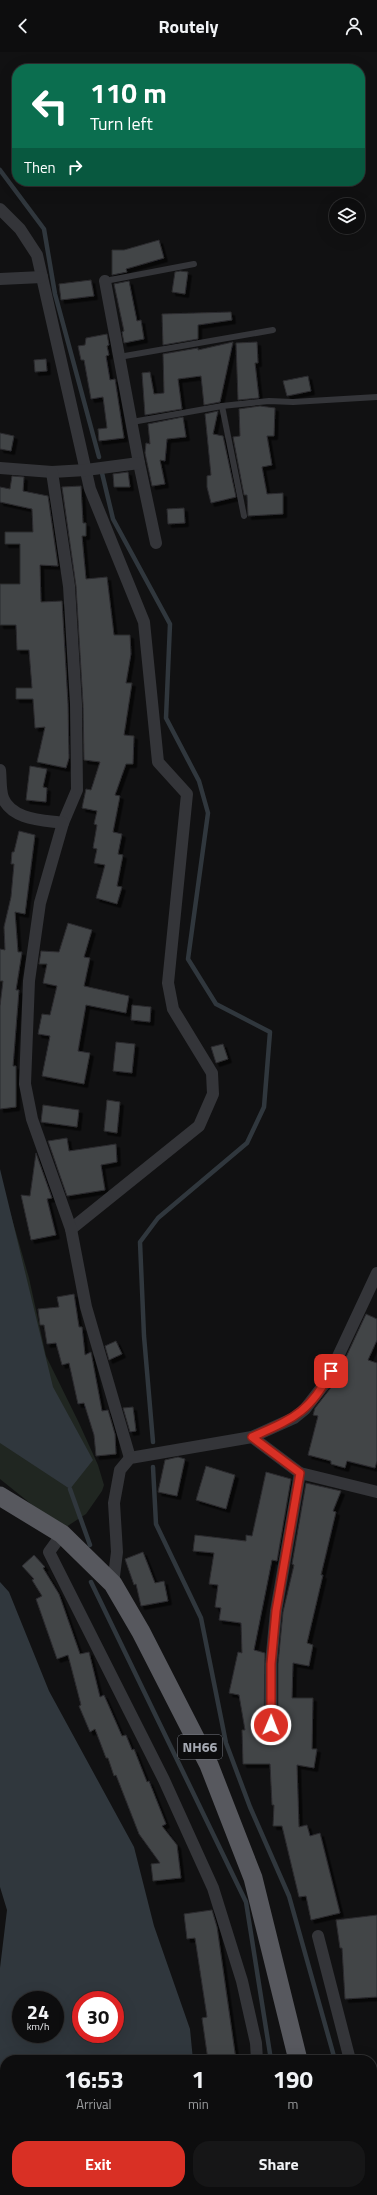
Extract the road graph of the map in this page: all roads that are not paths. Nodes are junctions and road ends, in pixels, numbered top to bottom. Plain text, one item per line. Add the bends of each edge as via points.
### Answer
1 (0, 209) edge
2 (194, 264) dead end
3 (42, 277) junction
4 (0, 279) edge
5 (105, 280) joint
6 (273, 330) dead end
7 (119, 357) junction
8 (377, 396) edge
9 (222, 406) junction
10 (132, 422) junction
11 (139, 463) junction
12 (0, 468) edge
13 (86, 470) junction
14 (52, 472) junction
15 (244, 516) dead end
16 (156, 543) dead end
17 (0, 770) edge
18 (63, 823) junction
19 (71, 1229) junction
20 (376, 1276) edge
21 (252, 1437) junction
22 (130, 1458) junction
23 (300, 1473) junction
24 (377, 1492) edge
25 (0, 1496) edge
26 (62, 1534) junction
27 (113, 1584) junction
28 (271, 1725) dead end
29 (318, 1936) dead end
30 (257, 2055) edge
31 (297, 2055) edge
32 (349, 2055) edge

1 - 3 street via 20,229 37,255
2 - 5 lane
3 - 4 street
3 - 13 street
5 - 7 street
6 - 7 lane
7 - 10 street
8 - 9 lane
9 - 10 lane
9 - 15 lane
10 - 11 street
11 - 13 street
11 - 16 street
12 - 14 street
13 - 14 street
13 - 19 street via 90,489 144,622 158,762 187,794 168,983 173,1009 212,1073 213,1094 199,1126
14 - 18 street via 69,586 76,704 77,790
17 - 18 street via 3,798 14,813
18 - 19 street via 40,903 29,981 24,1084 32,1119
19 - 22 street via 86,1307
20 - 21 street via 326,1382 306,1409 294,1418
21 - 22 street
21 - 23 street
22 - 27 street via 120,1470 114,1503 117,1552
23 - 24 street
23 - 28 street via 276,1611 271,1664
25 - 26 highway, NH66
26 - 27 highway, NH66
26 - 30 street via 49,1552 164,1780 214,1888 242,1982
27 - 31 highway, NH66 via 141,1632 209,1765 245,1857 253,1878
29 - 32 street

